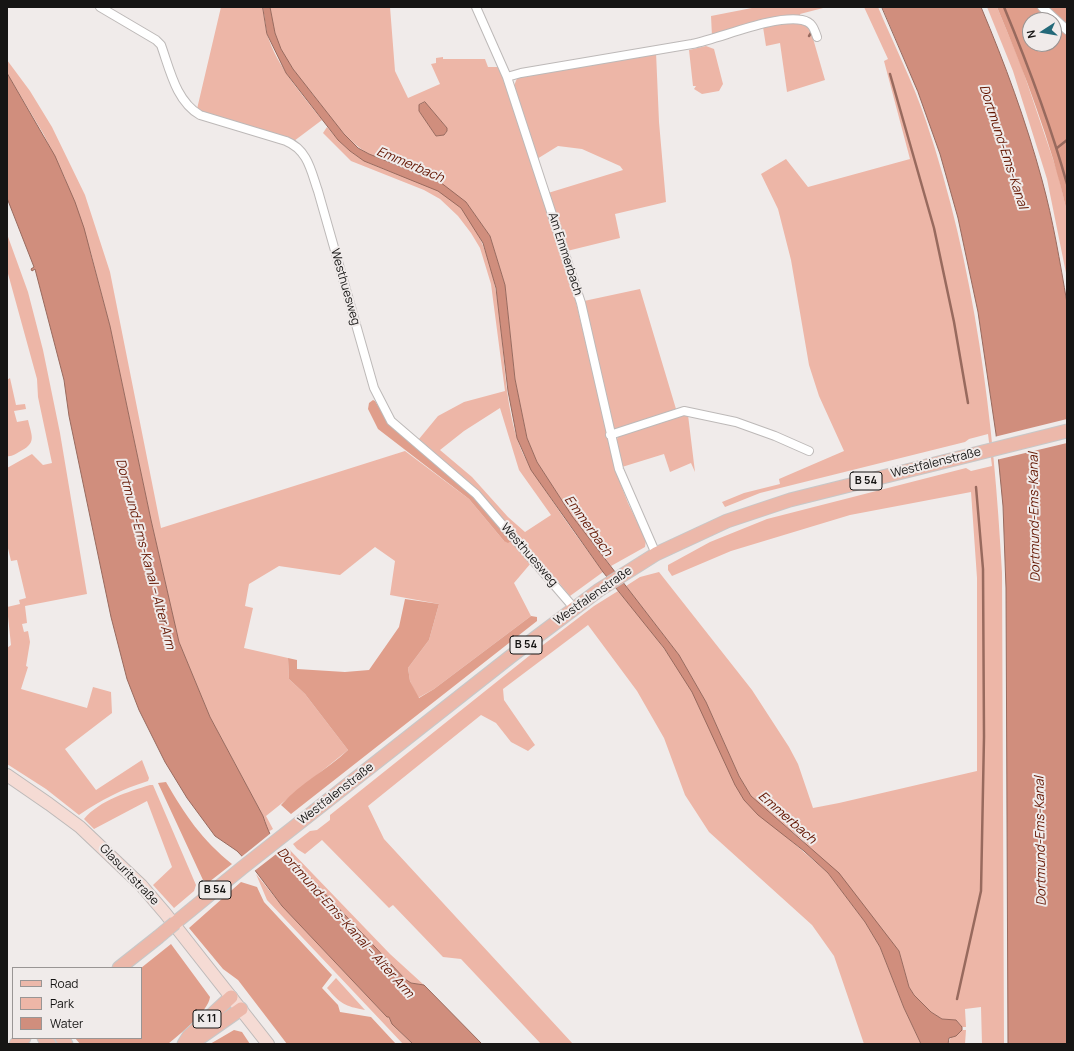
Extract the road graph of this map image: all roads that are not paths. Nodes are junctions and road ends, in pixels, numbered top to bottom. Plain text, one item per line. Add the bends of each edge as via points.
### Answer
1 (100, 7) edge
2 (476, 7) edge
3 (1042, 7) edge
4 (1067, 30) edge
5 (817, 37) dead end
6 (507, 77) junction
7 (1067, 431) edge
8 (610, 435) junction
9 (809, 452) dead end
10 (656, 554) junction
11 (574, 608) junction
12 (7, 775) edge
13 (120, 967) edge
14 (231, 997) junction
15 (241, 1009) junction
16 (184, 1044) edge
17 (191, 1044) edge
18 (268, 1044) edge

1 - 11 street, Westhuesweg via 161,45 179,93 191,109 286,141 302,152 318,191 374,388 384,410 391,421 476,494
2 - 6 street, Am Emmerbach
3 - 4 street
5 - 6 street via 809,22 788,20 693,44
6 - 8 street, Am Emmerbach via 581,303
7 - 10 main road, Westfalenstraße / B 54 via 767,507 705,530
8 - 9 street via 684,411 736,422
8 - 10 street, Am Emmerbach via 624,482
10 - 11 main road, Westfalenstraße / B 54
11 - 13 main road, Westfalenstraße / B 54, bridge via 242,868
12 - 14 main road, Glasuritstraße / K 11 via 70,819 120,864 153,898
14 - 15 main road, K 11
14 - 16 main road, K 11 via 189,1036
15 - 17 main road, K 11
15 - 18 main road, K 11

